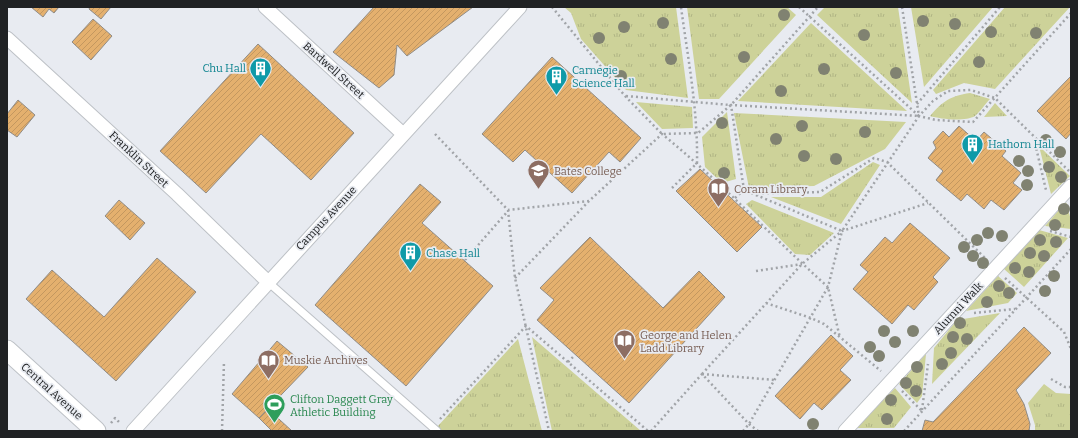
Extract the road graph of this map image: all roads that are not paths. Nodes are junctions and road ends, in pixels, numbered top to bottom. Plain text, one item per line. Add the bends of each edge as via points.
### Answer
1 (265, 7) edge
2 (520, 7) edge
3 (7, 38) edge
4 (403, 134) junction
5 (1071, 186) edge
6 (268, 282) junction
7 (7, 350) edge
8 (435, 429) edge
9 (96, 431) edge
10 (134, 431) edge
11 (845, 431) edge

1 - 4 street, Bardwell Street
2 - 4 street, Campus Avenue
3 - 6 street, Franklin Street via 177,194
4 - 6 street, Campus Avenue
5 - 11 street, Alumni Walk
6 - 8 lane
6 - 10 street, Campus Avenue
7 - 9 street, Central Avenue

